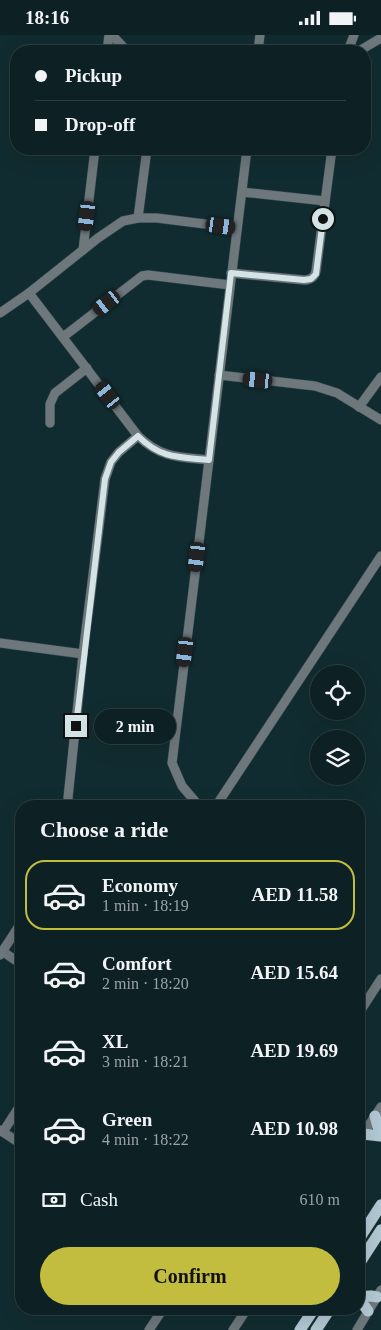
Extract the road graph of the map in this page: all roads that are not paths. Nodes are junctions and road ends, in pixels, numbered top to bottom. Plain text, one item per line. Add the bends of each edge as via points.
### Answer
1 (111, 35) edge
2 (381, 38) edge
3 (121, 45) edge
4 (369, 45) edge
5 (94, 155) edge
6 (146, 155) edge
7 (246, 155) edge
8 (331, 155) edge
9 (242, 192) junction
10 (325, 201) junction
11 (138, 218) junction
12 (237, 229) junction
13 (82, 250) junction
14 (231, 273) junction
15 (230, 285) junction
16 (29, 293) junction
17 (0, 313) edge
18 (63, 337) junction
19 (87, 368) junction
20 (219, 375) junction
21 (381, 377) edge
22 (360, 407) junction
23 (381, 420) edge
24 (50, 423) dead end
25 (138, 436) junction
26 (209, 460) junction
27 (381, 556) edge
28 (0, 643) edge
29 (83, 654) junction
30 (68, 800) edge
31 (194, 800) edge
32 (220, 800) edge
33 (15, 932) edge
34 (1, 953) edge
35 (15, 961) edge
36 (381, 979) edge
37 (365, 1004) edge
38 (378, 1111) edge
39 (15, 1112) edge
40 (1, 1131) edge
41 (365, 1131) edge
42 (381, 1134) edge
43 (365, 1136) edge
44 (15, 1140) edge
45 (381, 1205) edge
46 (365, 1230) edge
47 (381, 1230) edge
48 (365, 1255) edge
49 (379, 1293) edge
50 (365, 1296) edge
51 (365, 1307) edge
52 (368, 1311) junction
53 (159, 1315) edge
54 (243, 1315) edge
55 (306, 1315) edge
56 (310, 1315) edge
57 (326, 1315) edge
58 (333, 1315) edge
59 (301, 1328) edge
60 (149, 1330) edge
61 (233, 1330) edge
62 (316, 1330) edge
63 (324, 1330) edge
64 (357, 1330) edge

1 - 3 street
2 - 4 street
5 - 13 street
6 - 11 street
7 - 9 street
8 - 10 street
9 - 10 street
9 - 12 street
10 - 14 street via 316,274 311,279
11 - 12 street
11 - 13 street via 123,221
12 - 14 street
13 - 16 street
14 - 15 street
15 - 18 street via 142,276
15 - 20 street
16 - 17 street
16 - 18 street
18 - 19 street
19 - 24 street via 55,393 50,404
19 - 25 street
20 - 22 street via 316,386 337,393
20 - 26 street
21 - 22 street
22 - 23 street
25 - 26 street via 168,455
25 - 29 street via 111,462 105,479
26 - 31 street via 172,763 182,786
27 - 32 street
28 - 29 street
29 - 30 street
33 - 34 street
34 - 35 street
36 - 37 street
38 - 41 street
38 - 42 main road
39 - 40 street
40 - 44 street
42 - 43 main road
45 - 46 main road
47 - 48 main road
49 - 50 main road
49 - 52 street
51 - 52 main road
52 - 64 street
53 - 60 street
54 - 61 street
55 - 59 main road
56 - 59 main road
57 - 62 main road
58 - 63 main road

